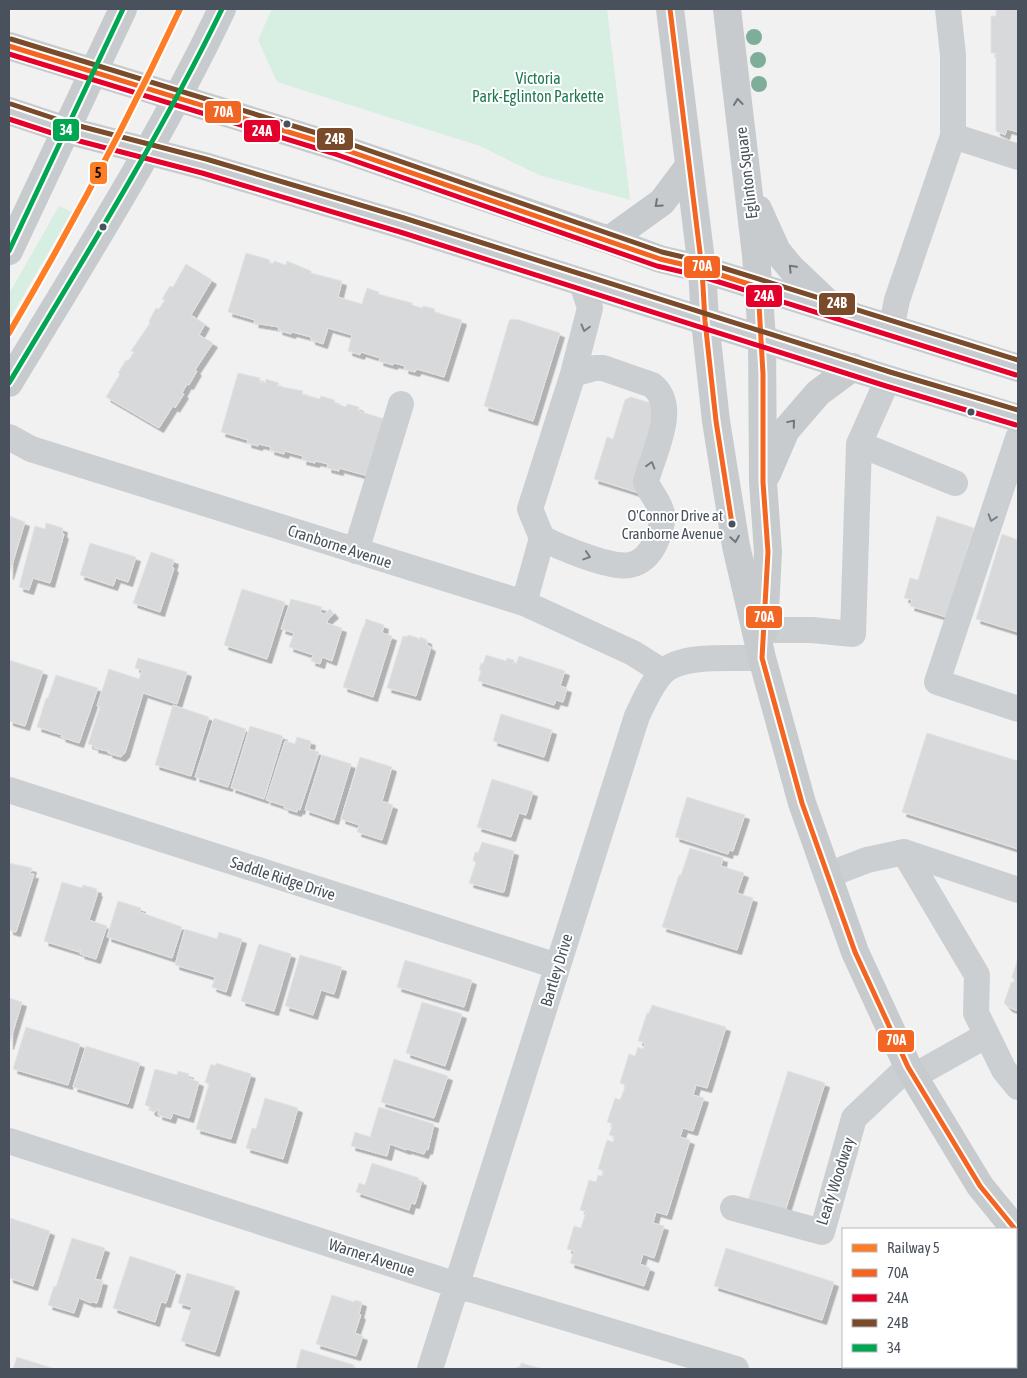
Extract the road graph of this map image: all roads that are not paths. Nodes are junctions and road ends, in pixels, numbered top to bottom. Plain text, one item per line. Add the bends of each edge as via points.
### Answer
1 (123, 9) edge
2 (222, 9) edge
3 (670, 9) edge
4 (727, 9) edge
5 (948, 9) edge
6 (9, 46) edge
7 (93, 72) junction
8 (176, 98) junction
9 (9, 111) edge
10 (66, 130) junction
11 (953, 136) junction
12 (147, 151) junction
13 (1018, 157) edge
14 (689, 166) junction
15 (747, 185) junction
16 (609, 240) junction
17 (9, 251) edge
18 (702, 269) junction
19 (582, 283) junction
20 (758, 287) junction
21 (839, 313) junction
22 (705, 321) junction
23 (891, 329) junction
24 (762, 338) junction
25 (853, 367) junction
26 (1018, 368) edge
27 (573, 374) junction
28 (888, 379) junction
29 (9, 383) edge
30 (401, 404) dead end
31 (1018, 418) edge
32 (9, 437) edge
33 (1018, 438) edge
34 (859, 444) junction
35 (763, 482) junction
36 (955, 483) dead end
37 (1009, 496) edge
38 (542, 538) junction
39 (356, 551) junction
40 (524, 602) junction
41 (764, 630) junction
42 (762, 658) junction
43 (663, 672) junction
44 (1018, 709) edge
45 (9, 790) edge
46 (904, 852) junction
47 (828, 875) junction
48 (1018, 890) edge
49 (557, 966) junction
50 (987, 1035) junction
51 (911, 1072) junction
52 (1018, 1087) edge
53 (9, 1141) edge
54 (733, 1208) dead end
55 (1013, 1228) edge
56 (457, 1285) junction
57 (430, 1369) edge
58 (736, 1369) edge

1 - 7 main road
2 - 8 main road
3 - 14 main road
15 -> 4 main road, Eglinton Square
5 - 11 street via 953,55
6 - 7 main road
7 - 8 main road
7 - 10 main road
8 - 12 main road
8 - 16 main road via 334,146
9 - 10 main road
10 - 12 main road
10 - 17 main road
11 - 13 street
11 - 23 street via 897,300
12 - 19 main road via 383,220
12 - 29 main road
14 -> 16 main road via 662,202
14 - 18 main road
15 - 20 main road, Eglinton Square
21 -> 15 main road via 777,252
16 - 18 main road via 660,259
18 - 20 main road
18 - 22 main road
19 - 22 main road
19 -> 27 street via 590,308
20 - 21 main road
20 - 24 main road, Eglinton Square
21 - 23 main road
22 - 24 main road
22 -> 42 main road via 716,421 736,546
23 - 26 main road
24 - 25 main road
24 - 35 main road, Eglinton Square
25 - 28 main road
35 -> 25 main road via 786,430 818,393
27 - 38 street via 530,509
38 -> 27 street via 616,566 630,565 646,557 659,535 662,514 646,482 664,423 659,391 652,385 603,368
28 - 31 main road
28 - 34 street
30 - 39 street
32 - 39 street, Cranborne Avenue via 31,449
33 - 37 street
34 - 36 street
34 - 41 street via 853,634
35 - 41 main road, Eglinton Square via 768,552
37 -> 44 street via 938,682
38 - 40 street
39 - 40 street, Cranborne Avenue
40 - 43 street, Cranborne Avenue via 633,653
41 - 42 main road, Eglinton Square
42 - 43 street via 700,659 673,665
42 - 47 main road via 802,803
43 - 49 street, Bartley Drive via 637,716
45 - 49 street, Saddle Ridge Drive
46 - 47 street via 867,860
46 - 48 street
46 - 50 street via 977,975 976,1013
47 - 51 main road via 855,952
49 - 56 street, Bartley Drive
50 - 51 street
50 - 52 street via 1004,1070
51 - 54 street, Leafy Woodway via 854,1118 822,1232
51 - 55 main road via 980,1186
53 - 56 street, Warner Avenue
56 - 57 street, Bartley Drive
56 - 58 street, Warner Avenue

